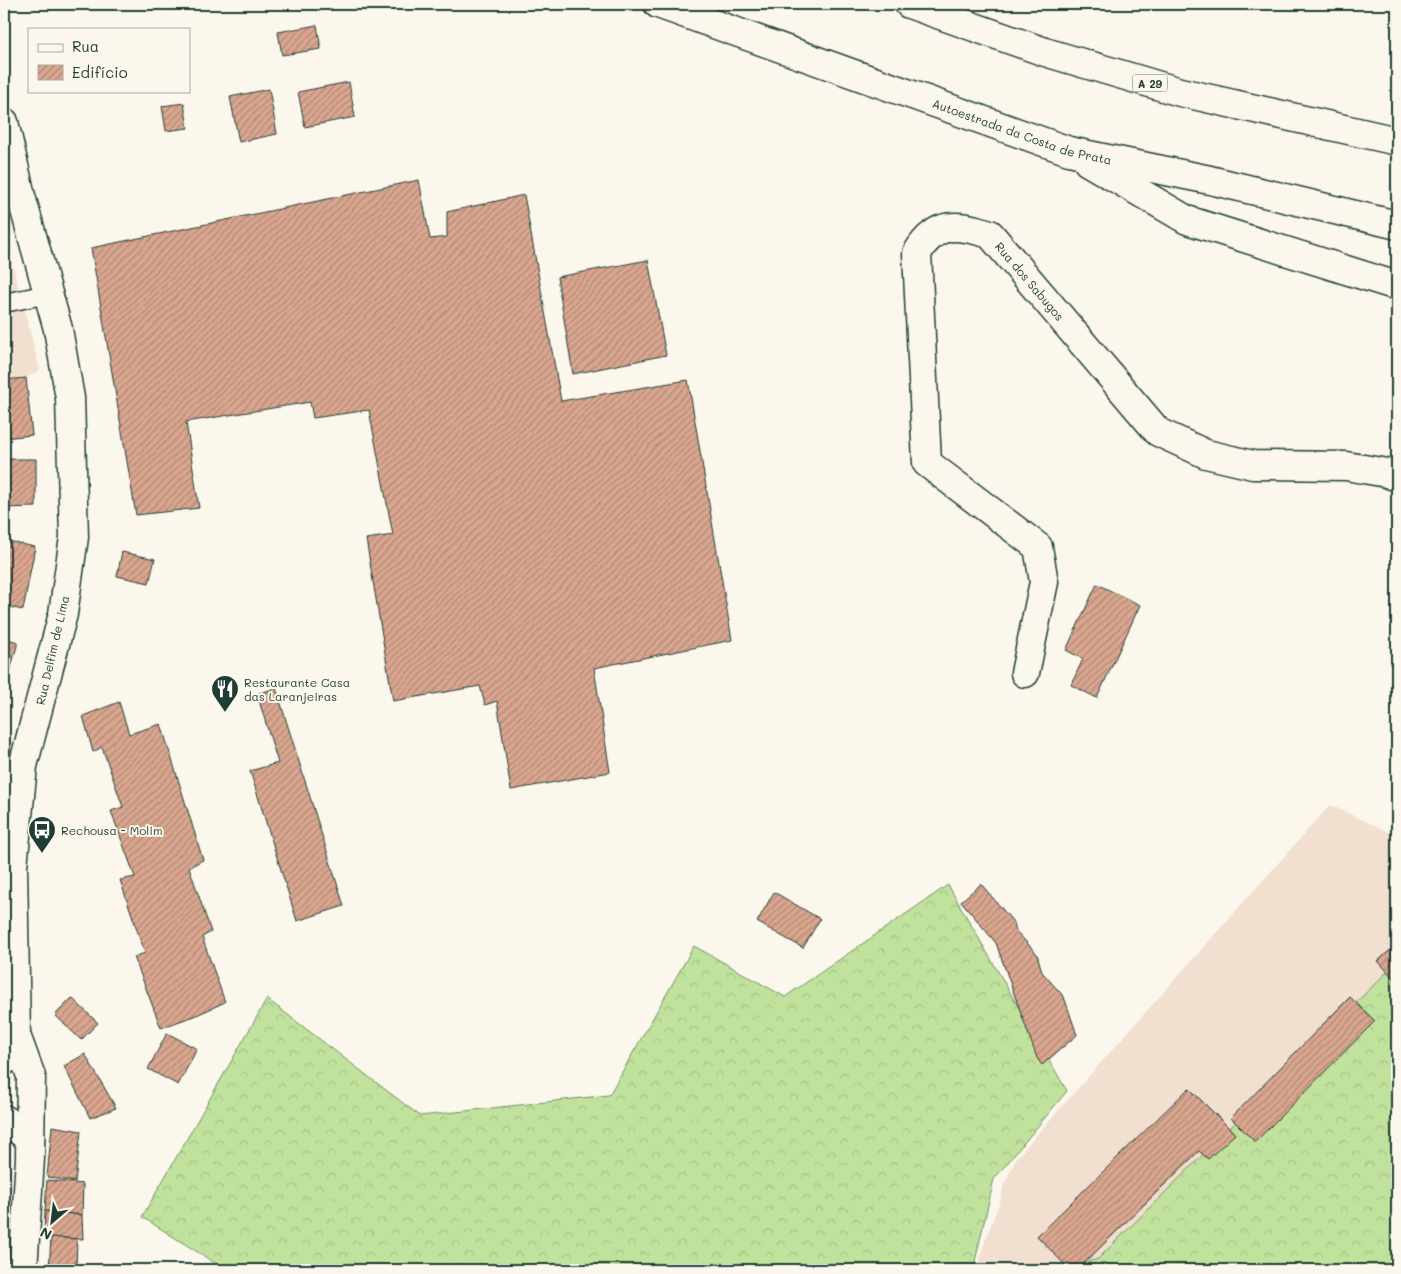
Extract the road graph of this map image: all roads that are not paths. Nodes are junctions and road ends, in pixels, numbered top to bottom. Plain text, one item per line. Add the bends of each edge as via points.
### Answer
1 (658, 4) edge
2 (909, 4) edge
3 (4, 122) edge
4 (1397, 141) edge
5 (1069, 151) junction
6 (1397, 225) edge
7 (1397, 286) edge
8 (48, 294) junction
9 (4, 303) edge
10 (1397, 477) edge
11 (1025, 674) dead end
12 (16, 1036) junction
13 (4, 1061) edge
14 (4, 1120) edge
15 (30, 1139) junction
16 (24, 1270) edge

1 - 5 main road, Autoestrada da Costa de Prata
2 - 4 main road, A 29 via 1045,52 1180,92
3 - 8 main road, Rua Delfim de Lima
5 - 6 main road, Autoestrada da Costa de Prata via 1210,180
5 - 7 main road via 1187,220
8 - 9 lane
8 - 12 main road, Rua Delfim de Lima via 58,329 70,398 74,537 63,614 23,766 13,866
10 - 11 main road, Rua dos Sabugos via 1346,466 1253,465 1206,454 1158,432 990,234 964,226 944,227 925,240 917,252 927,463 1038,547 1044,582
12 - 13 main road, Rua Delfim de Lima
12 - 15 main road via 31,1076
14 - 15 main road
15 - 16 main road

